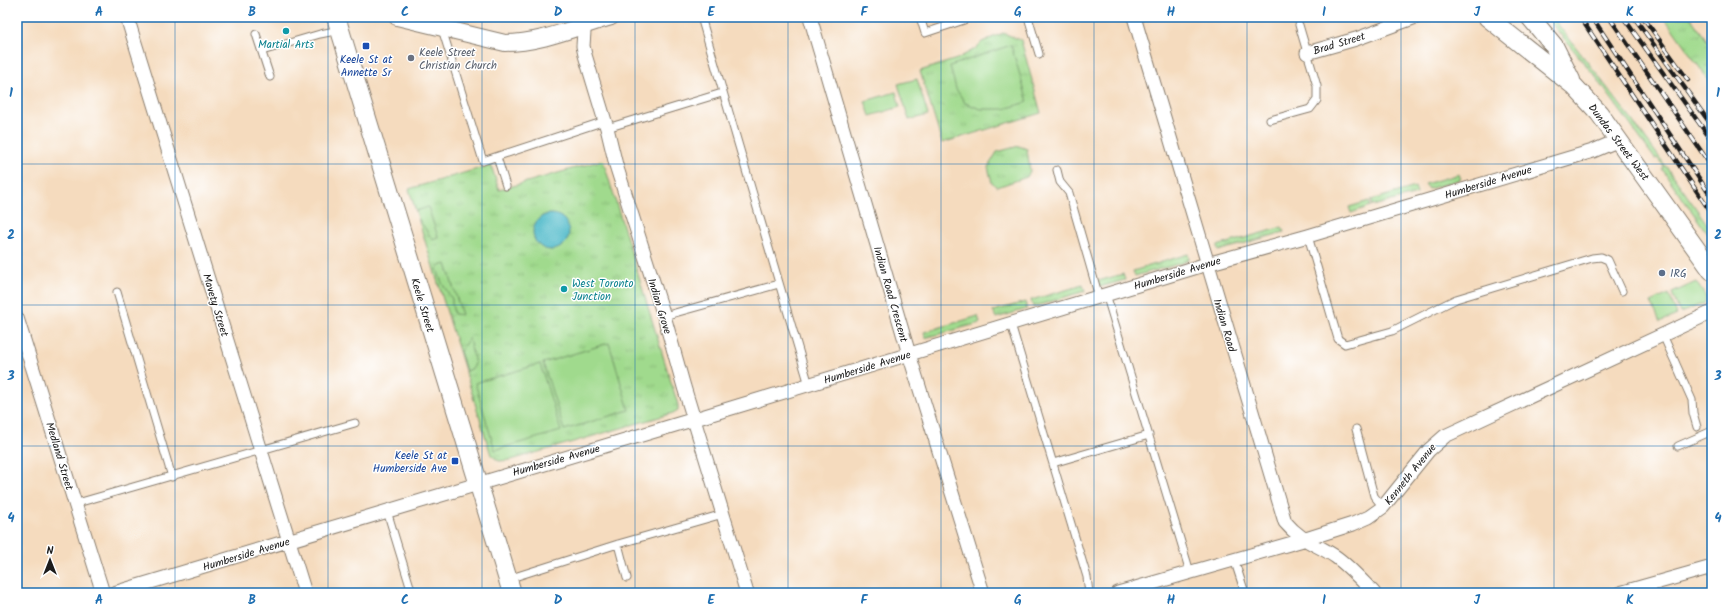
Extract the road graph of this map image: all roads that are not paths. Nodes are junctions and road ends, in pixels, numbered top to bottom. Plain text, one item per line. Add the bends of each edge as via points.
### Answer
1 (127, 17) edge
2 (397, 17) edge
3 (611, 17) edge
4 (701, 17) edge
5 (810, 17) edge
6 (920, 17) edge
7 (1028, 17) edge
8 (1134, 17) edge
9 (1416, 17) edge
10 (1487, 17) edge
11 (1530, 17) edge
12 (964, 20) dead end
13 (585, 21) edge
14 (338, 23) edge
15 (1299, 25) dead end
16 (442, 29) junction
17 (256, 34) dead end
18 (262, 52) junction
19 (1307, 53) junction
20 (1039, 54) dead end
21 (270, 76) dead end
22 (1574, 86) junction
23 (722, 92) junction
24 (1270, 120) dead end
25 (606, 124) junction
26 (1618, 140) junction
27 (497, 157) junction
28 (1057, 170) dead end
29 (506, 186) dead end
30 (1308, 236) junction
31 (1207, 264) junction
32 (1712, 271) edge
33 (779, 284) junction
34 (1622, 291) dead end
35 (118, 292) dead end
36 (1103, 296) junction
37 (1712, 312) edge
38 (664, 316) junction
39 (17, 318) edge
40 (1011, 324) junction
41 (1663, 335) junction
42 (909, 354) junction
43 (809, 385) junction
44 (695, 419) junction
45 (355, 424) dead end
46 (1697, 427) dead end
47 (1356, 429) dead end
48 (1712, 431) edge
49 (1149, 435) junction
50 (1678, 446) dead end
51 (260, 452) junction
52 (1053, 463) junction
53 (172, 477) junction
54 (478, 484) junction
55 (74, 504) junction
56 (1383, 507) junction
57 (387, 511) junction
58 (723, 514) junction
59 (1303, 540) junction
60 (289, 541) junction
61 (618, 544) junction
62 (1234, 559) junction
63 (1712, 566) edge
64 (1190, 572) junction
65 (627, 578) dead end
66 (510, 586) edge
67 (103, 593) edge
68 (114, 593) edge
69 (305, 593) edge
70 (412, 593) edge
71 (747, 593) edge
72 (983, 593) edge
73 (1089, 593) edge
74 (1118, 593) edge
75 (1245, 593) edge
76 (1374, 593) edge
77 (1620, 593) edge

1 - 51 street, Mavety Street
2 - 16 street
3 - 13 street
4 - 23 lane
5 - 42 street, Indian Road Crescent
6 - 12 lane via 925,33
7 - 20 lane
8 - 31 street, Indian Road
9 - 19 street, Brad Street via 1356,39
10 - 22 main road, Dundas Street West
11 - 22 main road via 1554,46
13 - 16 street via 541,39 518,44 505,44
13 - 25 street, Indian Grove via 583,46
14 - 18 lane via 320,34
14 - 54 main road, Keele Street
15 - 19 lane
16 - 27 lane via 483,161
17 - 18 lane
18 - 21 lane
19 - 24 lane via 1317,86 1317,100 1310,109
22 - 26 main road, Dundas Street West via 1599,113
23 - 25 lane
23 - 33 lane
25 - 27 lane
25 - 38 street, Indian Grove via 616,165
26 - 30 street, Humberside Avenue via 1593,151
26 - 32 main road, Dundas Street West
27 - 29 lane
28 - 36 lane via 1060,182 1069,193
30 - 31 street, Humberside Avenue
30 - 34 lane via 1338,339 1345,344 1392,331 1456,299 1592,258 1601,257 1608,260
31 - 36 street, Humberside Avenue
31 - 59 street, Indian Road via 1285,522
33 - 38 lane
33 - 43 lane
35 - 53 lane
36 - 40 street, Humberside Avenue
36 - 49 lane
37 - 41 street, Kenneth Avenue
38 - 44 street, Indian Grove
39 - 55 street, Medland Street
40 - 42 street, Humberside Avenue
40 - 52 lane
41 - 46 lane via 1690,395
41 - 56 street, Kenneth Avenue via 1445,436 1429,450
42 - 43 street, Humberside Avenue
42 - 72 street, Indian Road Crescent
43 - 44 street, Humberside Avenue
44 - 54 street, Humberside Avenue
44 - 58 street, Indian Grove
45 - 51 lane
47 - 56 lane via 1374,496
48 - 50 lane
49 - 52 lane
49 - 64 lane
51 - 53 lane
51 - 60 street, Mavety Street
52 - 73 lane via 1087,577
53 - 55 lane
54 - 57 street, Humberside Avenue
54 - 66 main road, Keele Street
55 - 67 street, Medland Street
56 - 59 street, Kenneth Avenue via 1370,517
57 - 60 street, Humberside Avenue
57 - 70 lane
58 - 61 lane
58 - 71 street, Indian Grove
59 - 62 street, Kenneth Avenue
59 - 76 street, Indian Road via 1336,557
60 - 68 street, Humberside Avenue
60 - 69 street, Mavety Street
61 - 65 lane
61 - 66 lane
62 - 64 street, Kenneth Avenue
62 - 75 lane
63 - 77 street
64 - 74 street, Kenneth Avenue

